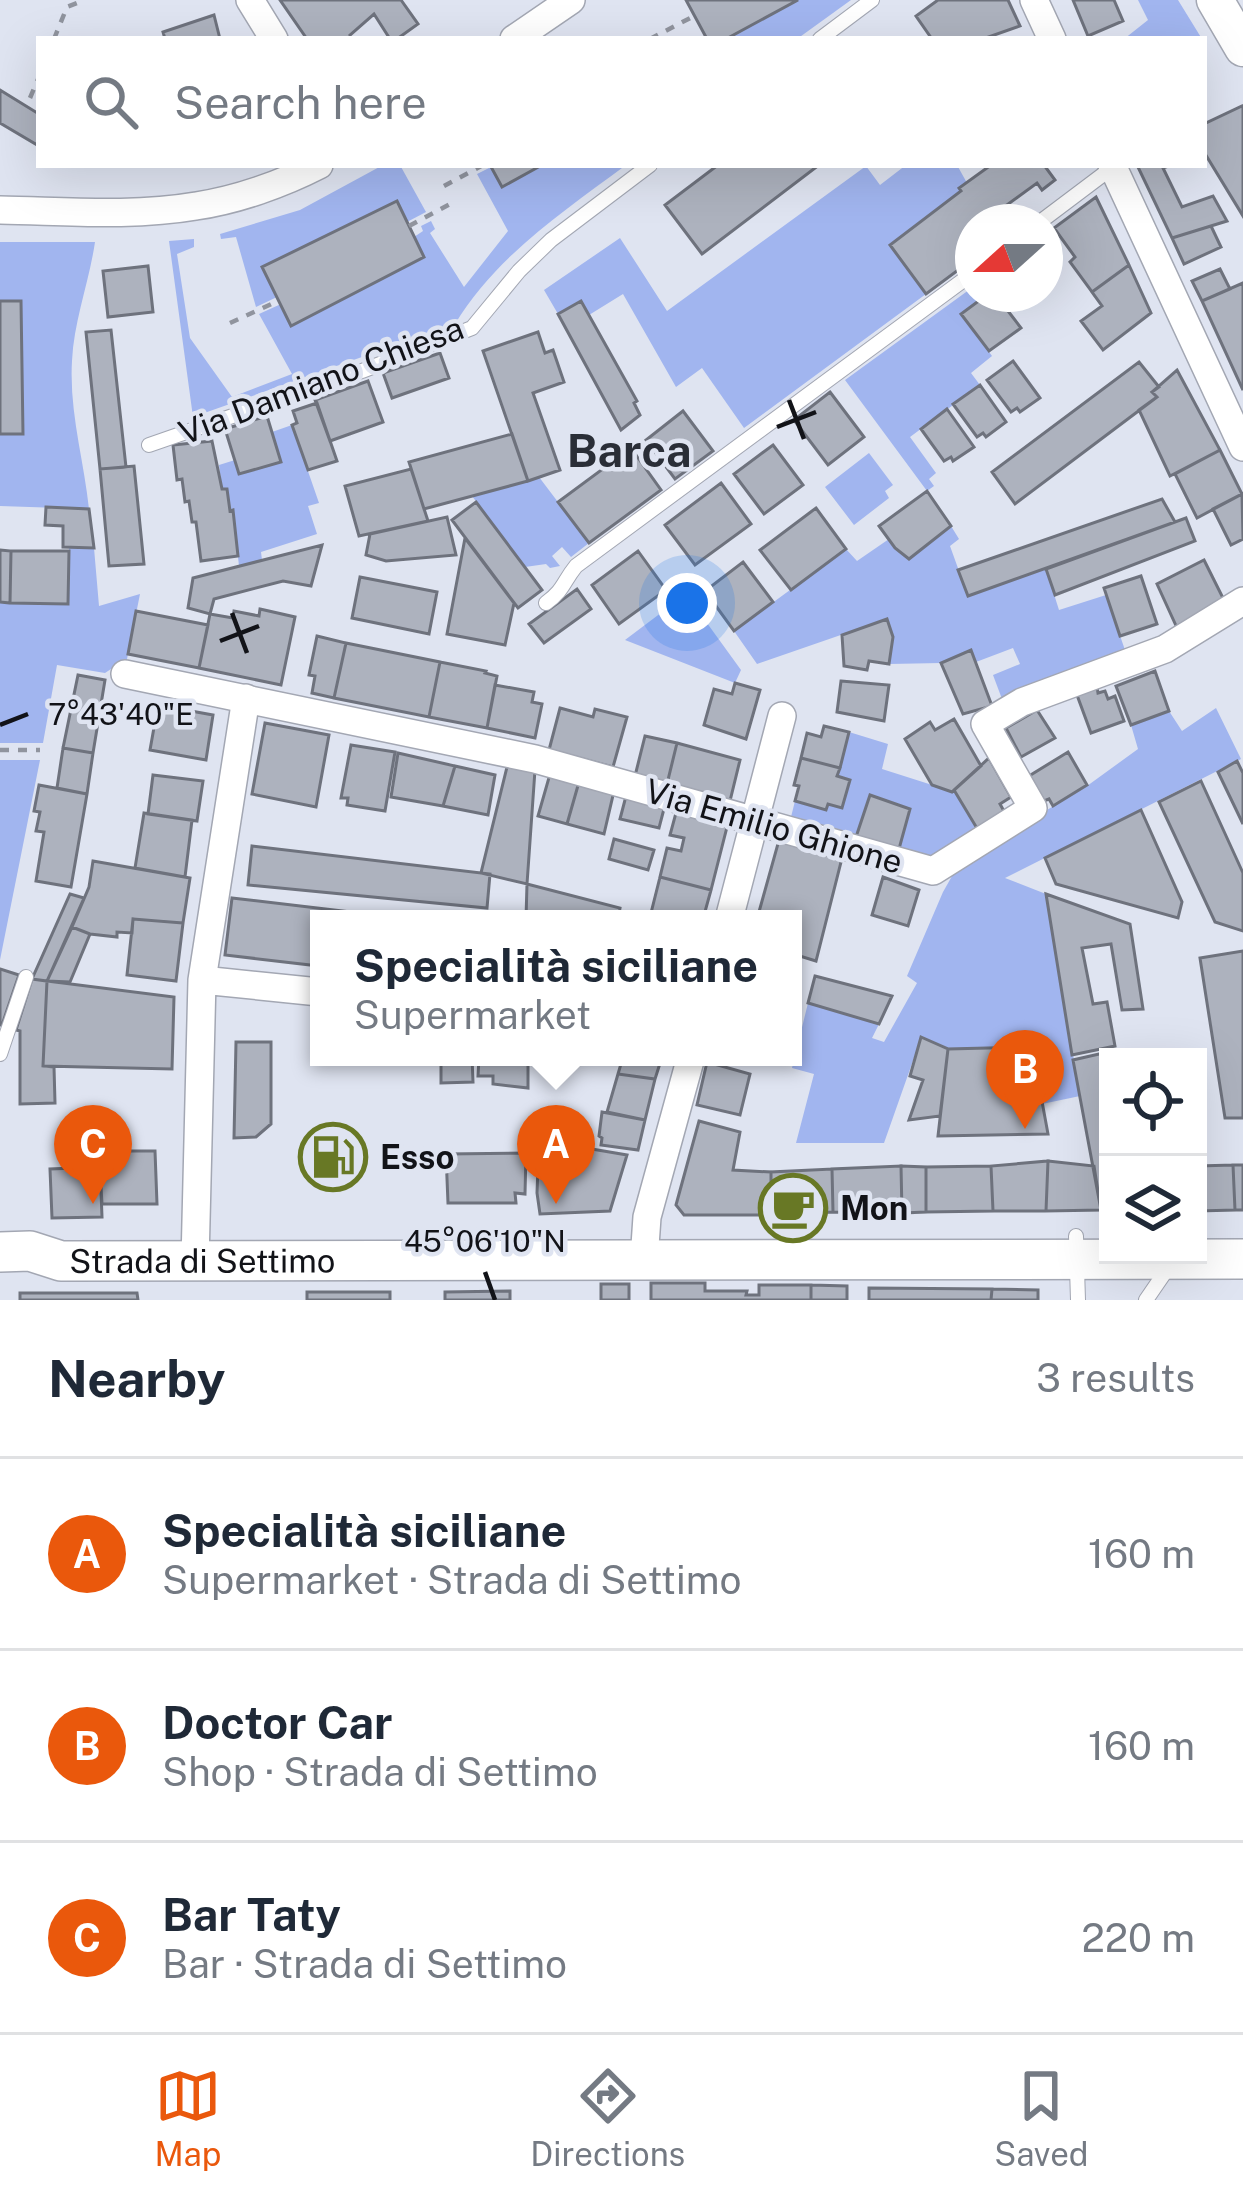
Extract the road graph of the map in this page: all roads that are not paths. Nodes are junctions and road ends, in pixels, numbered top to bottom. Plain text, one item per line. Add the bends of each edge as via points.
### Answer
1 (250, 0) edge
2 (571, 0) edge
3 (872, 0) edge
4 (1034, 0) edge
5 (1215, 0) edge
6 (272, 36) edge
7 (518, 36) edge
8 (824, 36) edge
9 (1051, 36) edge
10 (1243, 48) edge
11 (311, 168) edge
12 (646, 168) edge
13 (1109, 168) edge
14 (1113, 168) edge
15 (1063, 204) edge
16 (0, 210) edge
17 (955, 286) edge
18 (149, 445) dead end
19 (1243, 447) edge
20 (1243, 602) edge
21 (546, 603) dead end
22 (125, 674) dead end
23 (246, 698) junction
24 (782, 716) dead end
25 (756, 819) junction
26 (731, 910) edge
27 (26, 977) dead end
28 (202, 980) junction
29 (310, 991) edge
30 (0, 1054) edge
31 (689, 1066) edge
32 (1243, 1236) edge
33 (1207, 1243) edge
34 (1087, 1244) edge
35 (644, 1249) junction
36 (195, 1250) junction
37 (1207, 1251) edge
38 (15, 1252) edge
39 (1243, 1259) edge
40 (1173, 1264) edge
41 (1078, 1300) edge
42 (1146, 1300) edge

1 - 6 street
2 - 7 street
3 - 8 lane
4 - 9 street
5 - 10 main road
11 - 16 street via 198,206
12 - 18 lane, Via Damiano Chiesa via 551,240 472,328
13 - 15 lane
14 - 19 street
17 - 21 lane via 576,566
20 - 25 street, Via Emilio Ghione via 1165,650 1022,702 985,724 1033,808 933,871
22 - 23 street, Via Emilio Ghione
23 - 25 street, Via Emilio Ghione via 536,759
23 - 28 street
24 - 25 street
25 - 26 street
27 - 30 lane
28 - 29 street
28 - 36 street
31 - 35 street
32 - 33 main road, Strada di Settimo
34 - 35 main road, Strada di Settimo
34 - 41 lane
35 - 36 main road, Strada di Settimo
36 - 38 main road, Strada di Settimo via 61,1261
37 - 39 main road, Strada di Settimo
40 - 42 lane

